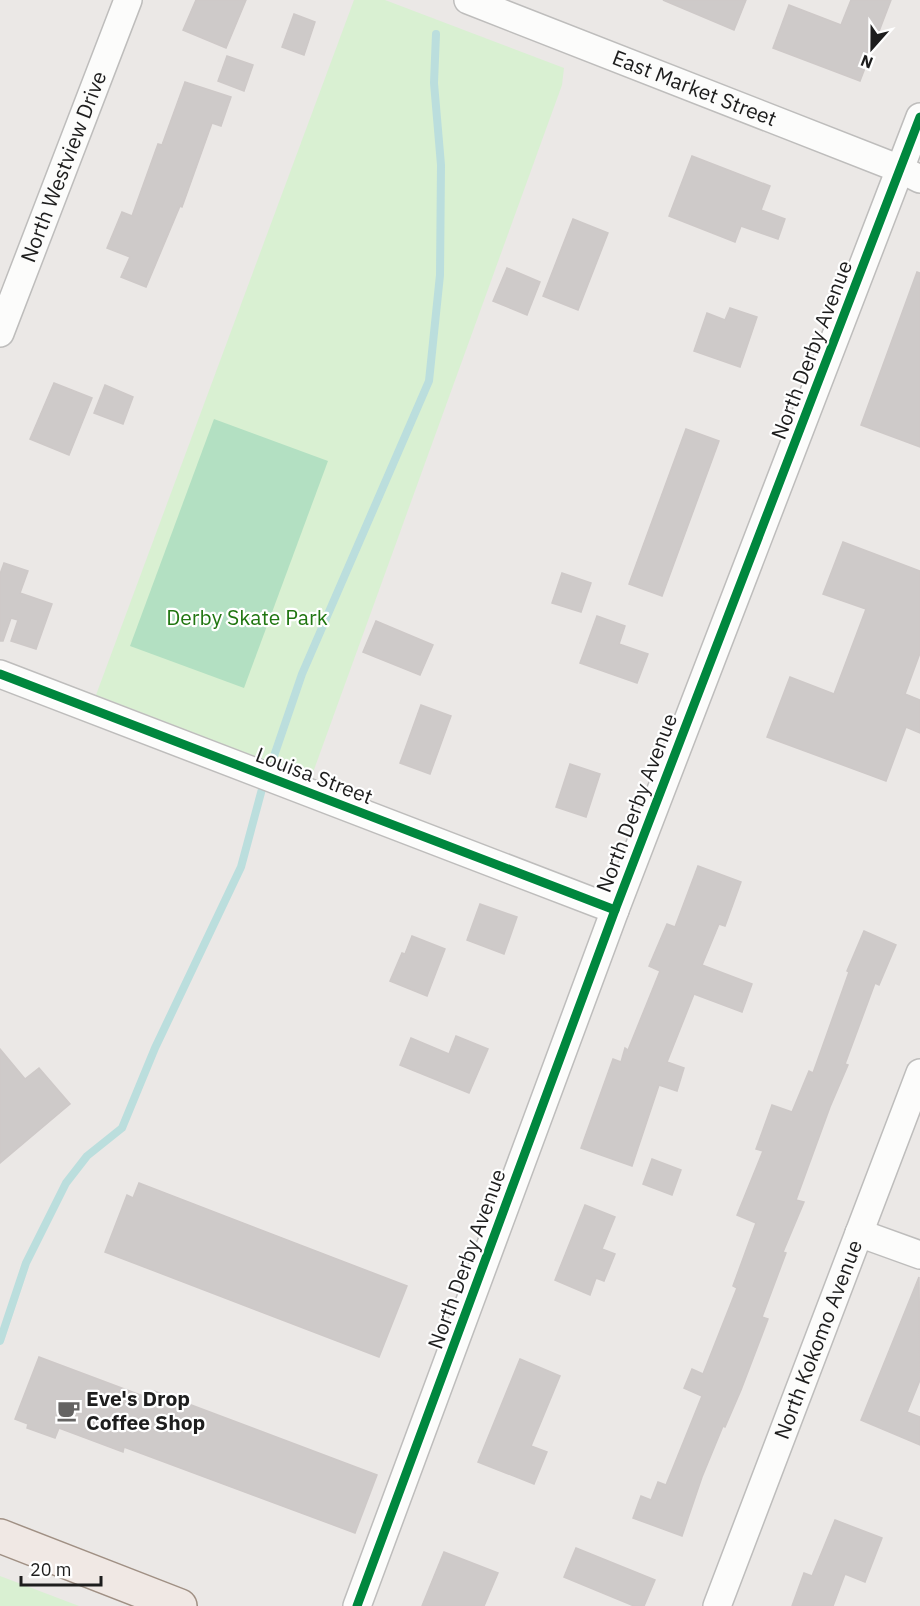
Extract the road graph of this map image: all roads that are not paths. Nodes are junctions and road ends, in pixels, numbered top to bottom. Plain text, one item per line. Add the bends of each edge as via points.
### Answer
1 (128, 0) edge
2 (468, 0) edge
3 (920, 117) edge
4 (910, 174) edge
5 (1, 326) edge
6 (0, 674) edge
7 (615, 910) junction
8 (920, 1073) edge
9 (859, 1233) junction
10 (920, 1255) edge
11 (0, 1536) edge
12 (180, 1606) edge
13 (357, 1606) edge
14 (717, 1606) edge

1 - 5 street, North Westview Drive
2 - 4 street, East Market Street
3 - 4 street, North Derby Avenue
4 - 7 street, North Derby Avenue
6 - 7 street, Louisa Street
7 - 13 street, North Derby Avenue
8 - 9 street, North Kokomo Avenue
9 - 10 street
9 - 14 street, North Kokomo Avenue
11 - 12 main road

